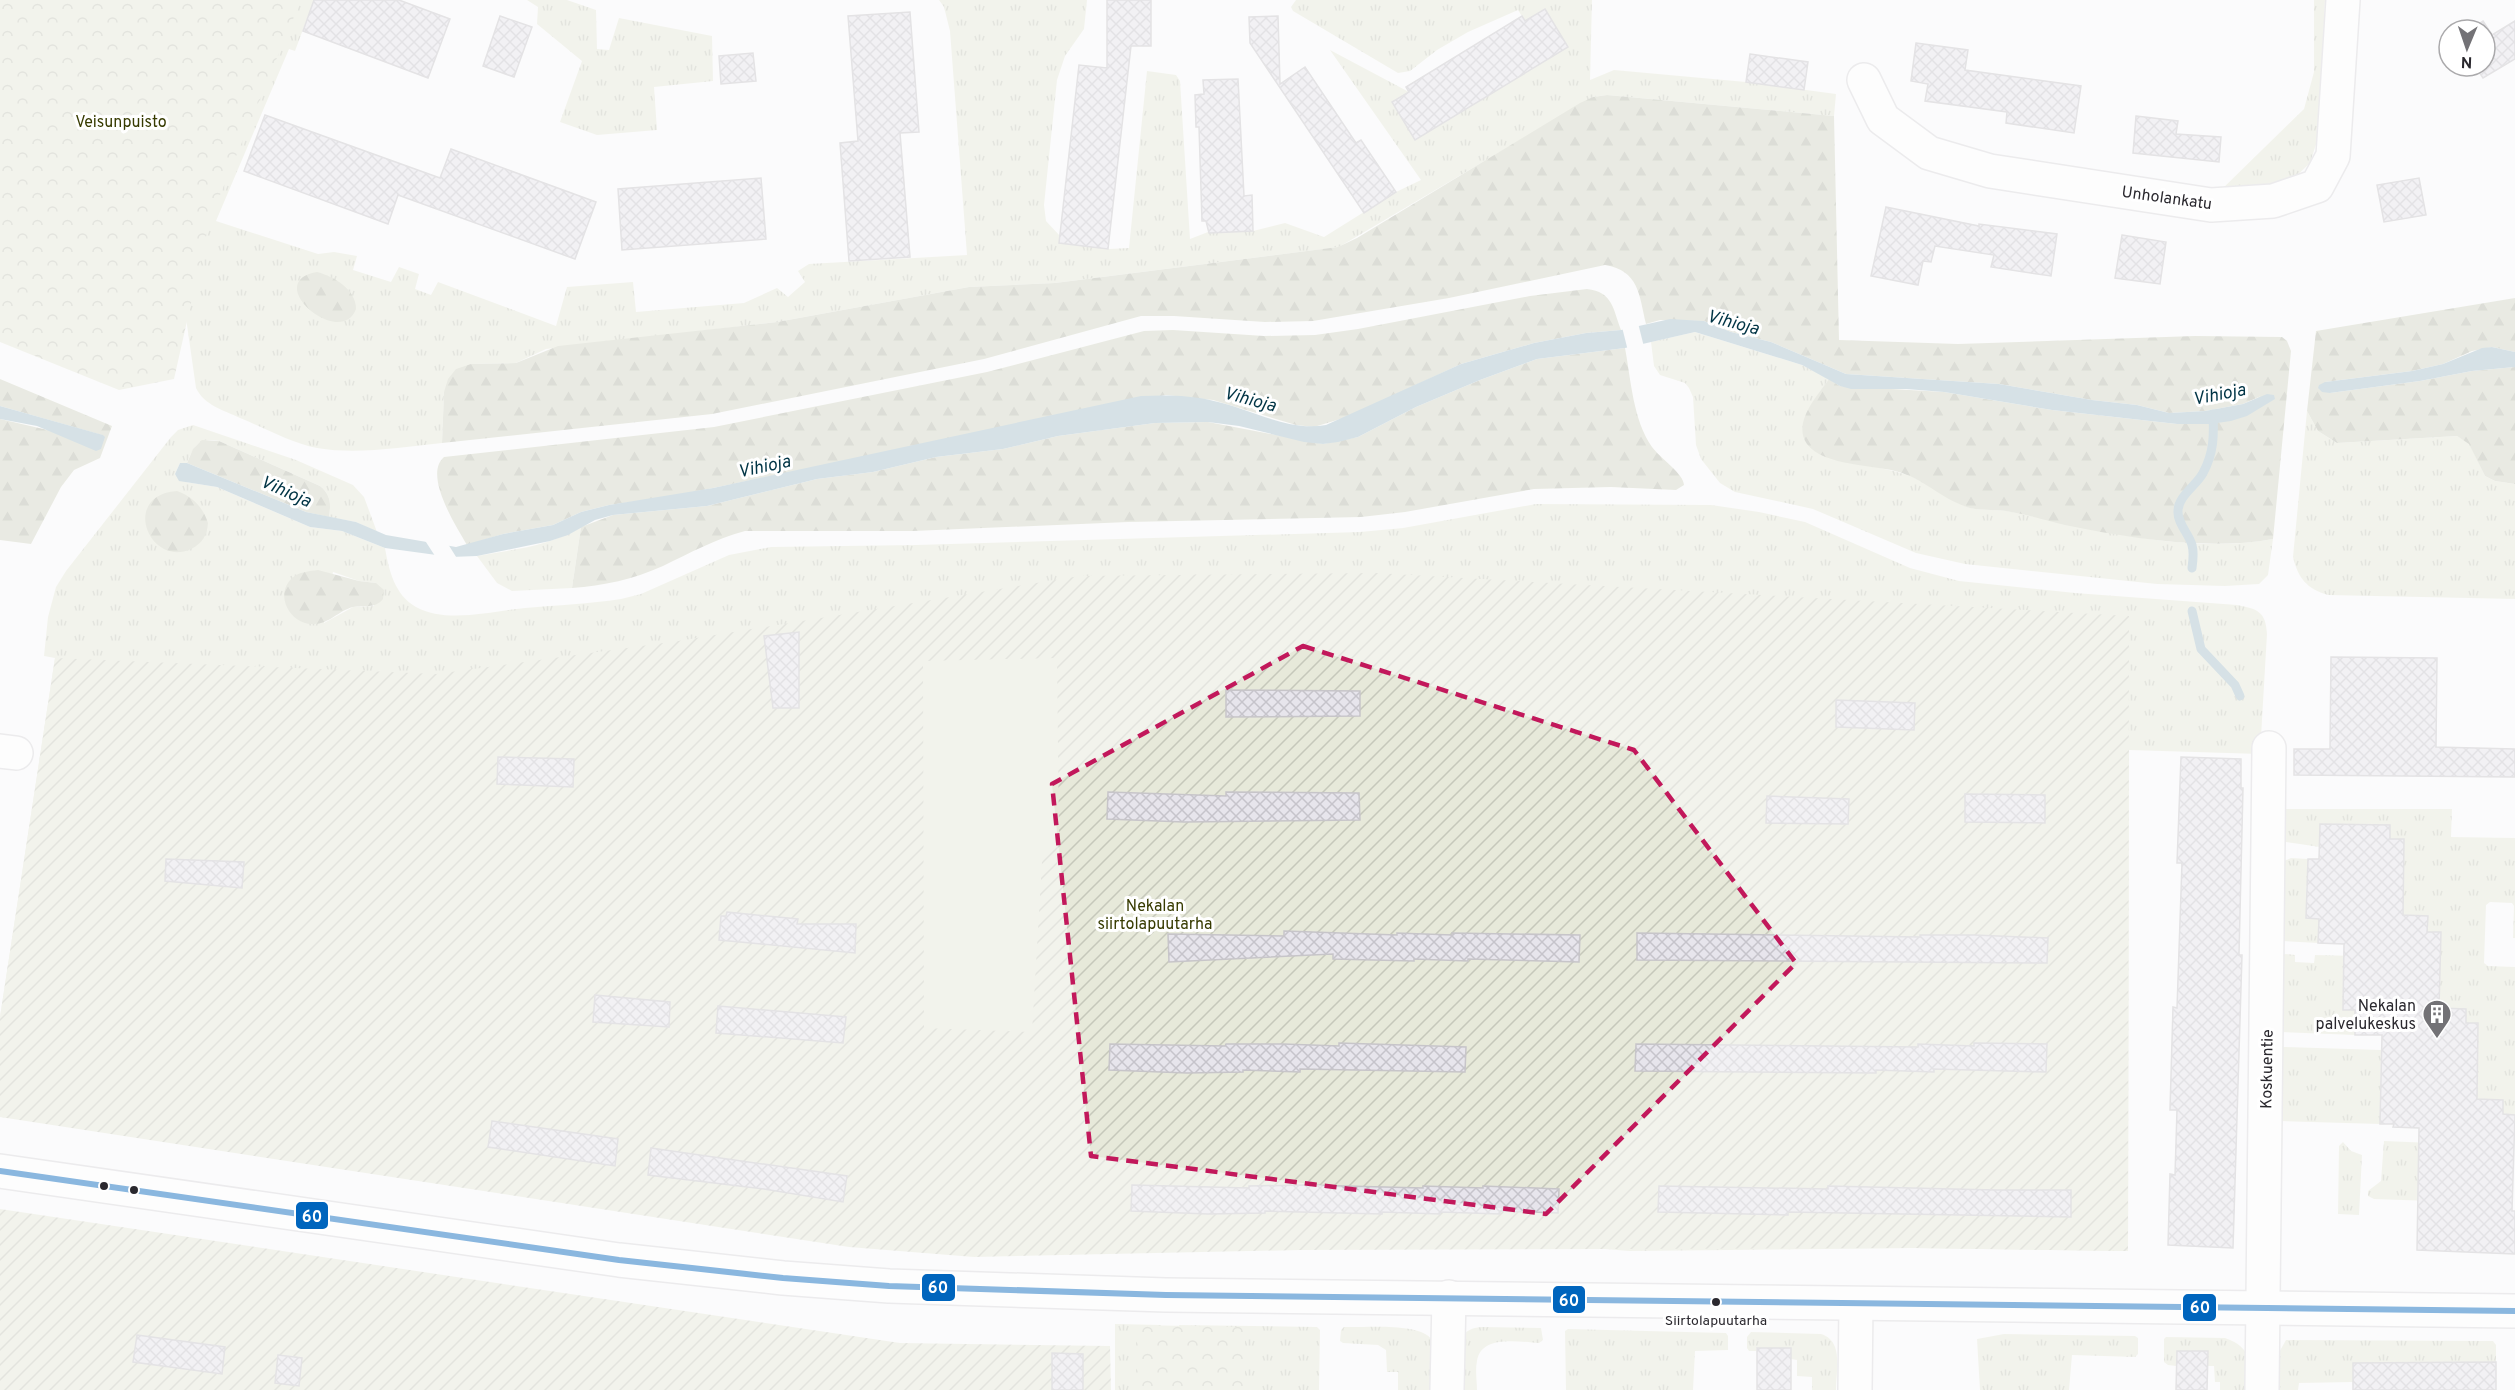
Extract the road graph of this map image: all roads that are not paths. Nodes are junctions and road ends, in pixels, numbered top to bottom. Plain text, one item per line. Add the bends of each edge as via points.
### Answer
1 (2343, 0) edge
2 (1864, 80) dead end
3 (2270, 748) dead end
4 (0, 1172) edge
5 (1449, 1297) junction
6 (1856, 1304) junction
7 (2263, 1307) junction
8 (2515, 1311) edge
9 (1447, 1390) edge
10 (1855, 1390) edge
11 (2262, 1390) edge

1 - 2 street, Unholankatu via 2333,156 2318,186 2273,201 2211,205 1990,171 1929,153 1882,119
3 - 7 street, Koskuentie
4 - 5 street via 619,1260 783,1278 988,1290
5 - 6 street
5 - 9 street
6 - 7 street
6 - 10 street
7 - 8 street
7 - 11 street, Koskuentie

